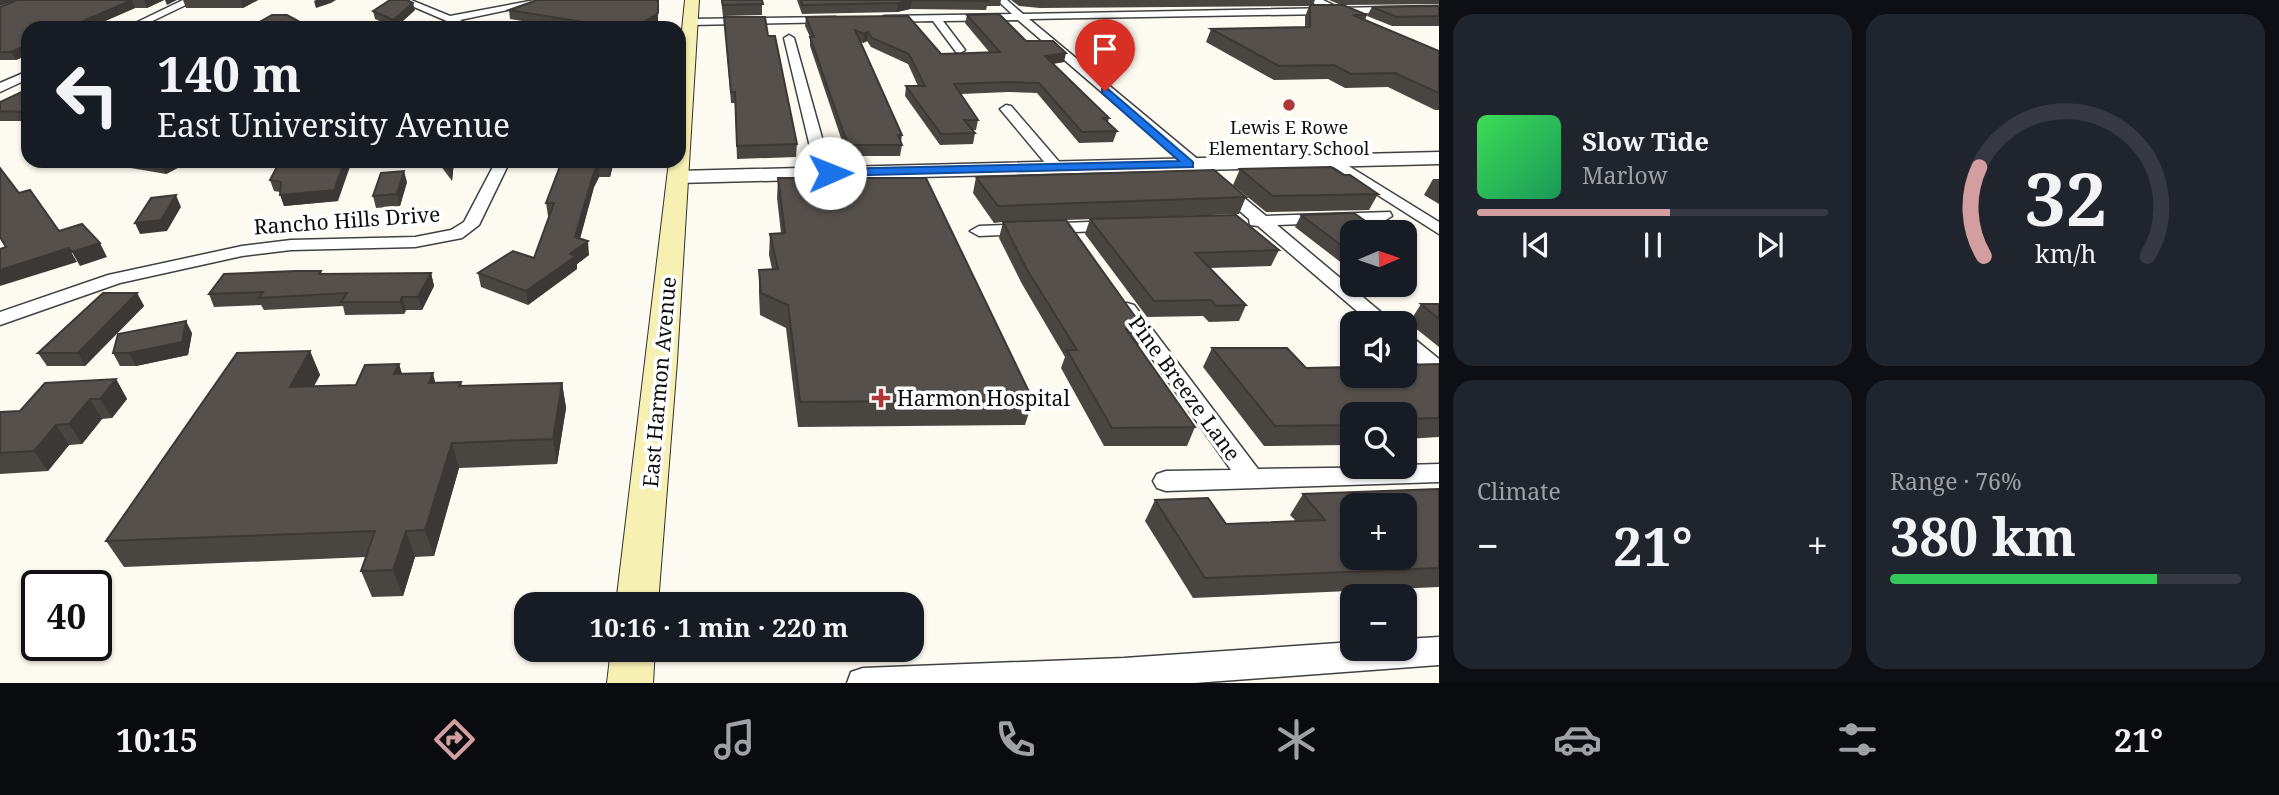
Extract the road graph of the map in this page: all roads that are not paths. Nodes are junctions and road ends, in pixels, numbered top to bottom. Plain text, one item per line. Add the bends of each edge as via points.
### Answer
1 (191, 0) edge
2 (403, 0) edge
3 (550, 0) edge
4 (692, 0) edge
5 (1002, 0) edge
6 (1313, 0) edge
7 (1439, 9) edge
8 (1338, 11) junction
9 (931, 12) junction
10 (1021, 17) junction
11 (853, 19) edge
12 (867, 19) edge
13 (145, 21) edge
14 (442, 21) edge
15 (461, 21) edge
16 (690, 22) junction
17 (1376, 27) edge
18 (789, 38) dead end
19 (686, 41) edge
20 (960, 50) edge
21 (21, 78) edge
22 (0, 88) edge
23 (1006, 109) dead end
24 (1439, 158) edge
25 (1334, 161) junction
26 (1189, 164) junction
27 (686, 165) edge
28 (1056, 167) junction
29 (500, 168) edge
30 (678, 168) edge
31 (823, 173) junction
32 (1384, 216) dead end
33 (1264, 220) junction
34 (1236, 222) edge
35 (1138, 226) edge
36 (1068, 228) junction
37 (1439, 229) edge
38 (979, 231) dead end
39 (1084, 250) edge
40 (1115, 292) edge
41 (1370, 311) edge
42 (0, 319) edge
43 (1417, 351) edge
44 (1439, 370) edge
45 (1439, 473) edge
46 (1252, 479) junction
47 (1166, 481) dead end
48 (639, 592) edge
49 (1439, 651) edge
50 (632, 662) edge
51 (630, 683) edge
52 (863, 683) edge

1 - 13 street
2 - 14 street
3 - 15 street
4 - 16 main road, East Harmon Avenue
5 - 10 street
6 - 8 street
7 - 8 street
8 - 10 street
8 - 17 street
9 - 10 street
9 - 12 street
9 - 20 street
10 - 26 street
11 - 16 street
16 - 19 main road, East Harmon Avenue
18 - 31 street via 817,147 810,151
21 - 22 street
23 - 28 street
24 - 25 street
25 - 26 street
25 - 37 street
26 - 28 street
26 - 33 street
27 - 31 street
28 - 31 street
29 - 42 street, Rancho Hills Drive via 471,225 456,234 415,242 242,251 114,279
30 - 48 main road, East Harmon Avenue
32 - 33 street
33 - 34 street
33 - 41 street
35 - 36 street
36 - 38 street
36 - 39 street
40 - 46 street, Pine Breeze Lane
43 - 44 street
45 - 46 street
46 - 47 street
49 - 52 street via 1124,673
50 - 51 main road

